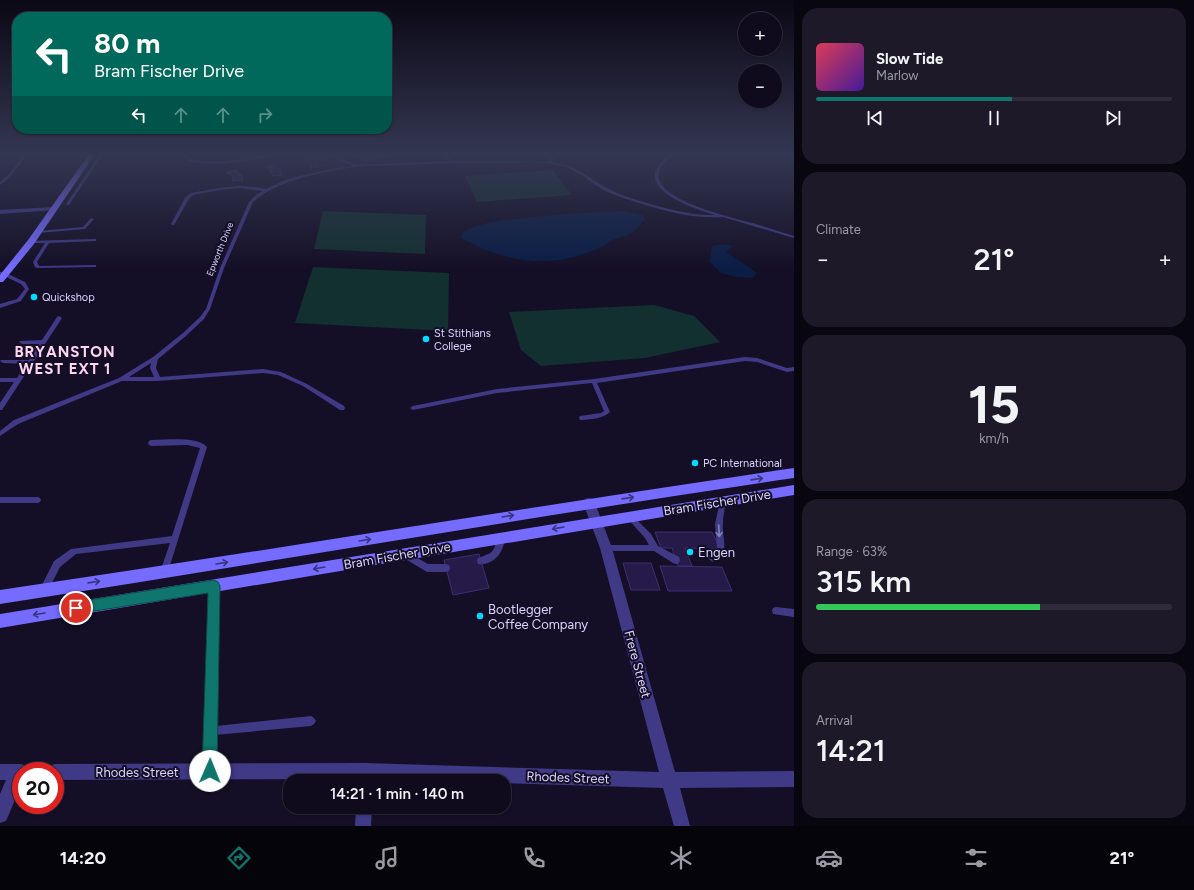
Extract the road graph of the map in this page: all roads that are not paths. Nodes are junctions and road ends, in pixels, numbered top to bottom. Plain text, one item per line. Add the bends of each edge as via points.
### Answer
1 (61, 193) edge
2 (63, 193) edge
3 (76, 193) edge
4 (201, 193) edge
5 (261, 193) edge
6 (614, 193) edge
7 (668, 193) edge
8 (677, 199) junction
9 (68, 204) dead end
10 (50, 209) junction
11 (668, 209) junction
12 (0, 212) edge
13 (724, 216) junction
14 (92, 219) dead end
15 (173, 224) dead end
16 (38, 232) junction
17 (794, 237) edge
18 (94, 240) dead end
19 (48, 241) junction
20 (32, 242) junction
21 (94, 266) dead end
22 (2, 276) edge
23 (0, 306) edge
24 (59, 318) dead end
25 (22, 342) dead end
26 (43, 342) junction
27 (155, 358) junction
28 (2, 361) dead end
29 (30, 362) junction
30 (794, 369) edge
31 (121, 379) junction
32 (158, 379) junction
33 (0, 380) edge
34 (18, 380) junction
35 (594, 381) junction
36 (0, 408) edge
37 (342, 408) dead end
38 (414, 408) dead end
39 (582, 418) dead end
40 (0, 434) edge
41 (152, 443) dead end
42 (794, 474) edge
43 (794, 490) edge
44 (0, 500) edge
45 (38, 500) dead end
46 (723, 501) junction
47 (589, 503) junction
48 (630, 516) junction
49 (596, 522) junction
50 (502, 538) junction
51 (175, 539) junction
52 (606, 548) junction
53 (655, 548) junction
54 (404, 554) junction
55 (713, 558) dead end
56 (676, 560) dead end
57 (481, 561) dead end
58 (446, 568) dead end
59 (164, 572) junction
60 (214, 586) junction
61 (44, 590) junction
62 (0, 597) edge
63 (776, 611) dead end
64 (794, 613) edge
65 (0, 621) edge
66 (311, 721) dead end
67 (210, 731) junction
68 (210, 771) junction
69 (0, 772) edge
70 (12, 772) edge
71 (64, 772) edge
72 (303, 774) edge
73 (511, 778) edge
74 (794, 779) edge
75 (670, 780) junction
76 (12, 788) edge
77 (364, 814) edge
78 (0, 815) edge
79 (363, 826) edge
80 (682, 826) edge

1 - 10 main road
2 - 10 main road
3 - 9 lane
4 - 15 lane via 187,198
5 - 27 lane, Epworth Drive via 255,196 244,214 208,309 185,334
6 - 11 lane, Epworth Drive
7 - 8 lane
8 - 11 lane
8 - 13 lane
10 - 12 street
10 - 16 main road
10 - 22 main road
11 - 13 lane, Epworth Drive via 710,217
13 - 17 lane
14 - 16 lane via 84,228
16 - 20 main road
18 - 19 lane
19 - 20 lane
19 - 21 lane via 35,262 37,267
20 - 22 main road
22 - 23 lane via 24,283 27,289 19,300
24 - 26 lane
25 - 26 lane
26 - 29 lane
27 - 31 lane, Epworth Drive
27 - 32 lane via 153,368
28 - 29 lane
29 - 34 lane
30 - 35 lane via 787,370 757,360 745,359
31 - 32 lane
31 - 40 lane, Epworth Drive via 16,422
32 - 37 lane via 263,371 279,373 305,385
33 - 34 lane
34 - 36 lane
35 - 38 lane via 497,391
35 - 39 lane via 607,412
41 - 51 lane via 192,444 204,447
47 -> 42 main road, Bram Fischer Drive
43 - 46 main road, Bram Fischer Drive
44 - 45 lane
46 - 48 main road, Bram Fischer Drive
46 -> 55 lane via 719,524 721,548 719,554
47 - 49 street, Frere Street
59 -> 47 main road, Bram Fischer Drive
48 - 49 main road, Bram Fischer Drive
48 - 53 lane
49 -> 50 main road, Bram Fischer Drive
49 - 52 street, Frere Street
50 - 54 main road, Bram Fischer Drive
50 - 57 lane via 497,554
51 - 59 lane
51 - 61 lane via 74,551 57,564
52 - 53 lane
52 - 75 street, Frere Street
53 - 56 lane
54 - 58 lane via 427,568
54 -> 60 main road, Bram Fischer Drive
61 -> 59 main road, Bram Fischer Drive
60 -> 65 main road, Bram Fischer Drive
60 - 67 lane
61 - 62 main road, Bram Fischer Drive
63 - 64 lane
66 - 67 lane
67 - 68 lane
68 - 71 street, Rhodes Street
68 - 72 street, Rhodes Street
69 - 70 street
73 - 75 street, Rhodes Street
74 - 75 street, Rhodes Street
75 - 80 street, Frere Street
76 - 78 street
77 - 79 street

